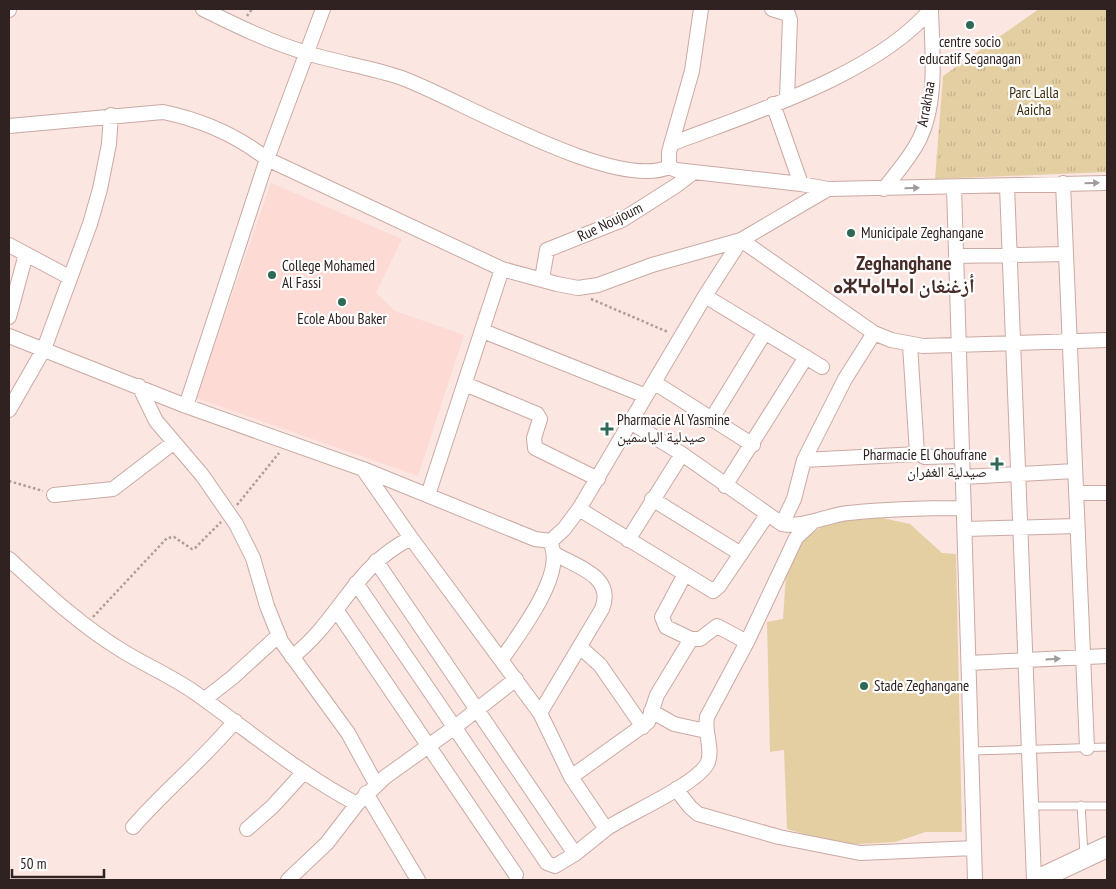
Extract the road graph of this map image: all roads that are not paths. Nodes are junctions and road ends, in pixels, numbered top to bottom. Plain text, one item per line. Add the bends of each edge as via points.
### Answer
1 (203, 9) edge
2 (323, 9) edge
3 (701, 9) edge
4 (772, 9) edge
5 (932, 9) edge
6 (307, 53) junction
7 (787, 98) junction
8 (773, 104) junction
9 (111, 115) junction
10 (9, 126) edge
11 (671, 144) junction
12 (267, 159) junction
13 (669, 167) junction
14 (694, 172) junction
15 (1063, 183) junction
16 (1107, 183) edge
17 (801, 184) junction
18 (1008, 186) junction
19 (954, 187) junction
20 (828, 189) junction
21 (884, 189) junction
22 (741, 240) junction
23 (9, 245) edge
24 (26, 254) junction
25 (1066, 254) junction
26 (1010, 255) junction
27 (956, 256) junction
28 (502, 269) junction
29 (69, 277) junction
30 (544, 280) junction
31 (705, 296) junction
32 (9, 317) edge
33 (483, 331) junction
34 (765, 332) junction
35 (874, 332) junction
36 (9, 336) edge
37 (1107, 340) edge
38 (1070, 341) junction
39 (1014, 343) junction
40 (910, 345) junction
41 (959, 345) junction
42 (44, 349) junction
43 (806, 357) junction
44 (822, 367) dead end
45 (655, 383) junction
46 (466, 384) junction
47 (139, 386) junction
48 (646, 396) junction
49 (186, 406) junction
50 (9, 410) edge
51 (711, 420) junction
52 (632, 423) junction
53 (173, 443) junction
54 (753, 445) junction
55 (682, 454) junction
56 (918, 454) junction
57 (962, 456) junction
58 (804, 460) junction
59 (363, 469) junction
60 (1075, 471) junction
61 (1019, 473) junction
62 (963, 476) junction
63 (598, 479) junction
64 (726, 486) junction
65 (1076, 492) junction
66 (1107, 493) edge
67 (54, 495) road end
68 (428, 495) junction
69 (652, 499) junction
70 (964, 508) junction
71 (579, 509) junction
72 (767, 515) junction
73 (812, 522) junction
74 (782, 524) junction
75 (1077, 526) junction
76 (1022, 528) junction
77 (964, 529) junction
78 (411, 538) junction
79 (628, 540) junction
80 (553, 548) junction
81 (741, 554) junction
82 (9, 559) edge
83 (376, 561) junction
84 (685, 574) junction
85 (356, 583) junction
86 (337, 611) junction
87 (279, 635) junction
88 (691, 639) junction
89 (748, 642) junction
90 (580, 647) junction
91 (1107, 656) edge
92 (292, 657) junction
93 (1083, 658) junction
94 (502, 660) junction
95 (1027, 660) junction
96 (969, 663) junction
97 (516, 679) junction
98 (205, 699) junction
99 (478, 710) junction
100 (651, 711) junction
101 (540, 713) junction
102 (235, 721) junction
103 (455, 727) junction
104 (643, 727) junction
105 (706, 731) junction
106 (430, 746) junction
107 (1107, 747) edge
108 (1086, 748) junction
109 (1030, 749) junction
110 (972, 751) junction
111 (303, 773) junction
112 (571, 777) junction
113 (676, 789) junction
114 (367, 794) junction
115 (1081, 805) junction
116 (1033, 806) junction
117 (1107, 806) edge
118 (133, 827) dead end
119 (247, 829) dead end
120 (606, 829) junction
121 (1107, 847) edge
122 (974, 848) junction
123 (575, 854) junction
124 (1084, 857) junction
125 (516, 874) dead end
126 (288, 880) edge
127 (418, 880) edge
128 (975, 880) edge
129 (1035, 880) edge

1 - 6 street via 258,36
2 - 6 street
3 - 11 street via 692,71
4 - 7 street via 788,14 790,20
5 - 7 street via 903,36 871,57 808,91
5 - 21 street, Arrakhaa via 932,73 927,115 912,151
6 - 12 street
6 - 13 street via 364,66 427,88 519,133 583,157 640,172 658,172
7 - 8 street
8 - 11 street
8 - 17 street
9 - 10 street
9 - 12 street via 163,112 184,116 229,134
9 - 29 street via 100,189
11 - 13 street
12 - 28 street
12 - 49 street
13 - 14 street
14 - 17 street
14 - 30 street, Rue Noujoum via 622,220 547,250
15 -> 16 street
15 - 18 street
15 - 25 street
17 - 20 street
18 - 19 street
18 - 26 street
21 -> 19 street
19 - 27 street
20 - 21 street
20 - 22 street
22 - 30 street via 652,265 589,288
22 - 31 street
22 - 35 street
23 - 24 street
24 - 29 street
24 - 32 street
25 - 26 street
25 - 38 street
26 - 27 street
26 - 39 street
27 - 41 street
28 - 30 street
28 - 33 street
29 - 42 street
31 - 34 street
31 - 45 street
33 - 46 street
33 - 48 street
34 - 43 street
34 - 51 street
35 - 40 street
35 - 58 street via 845,379
36 - 42 street
37 - 38 street
38 - 39 street
38 - 60 street
39 - 41 street
39 - 61 street
40 - 41 street
40 - 56 street
41 - 57 street
42 - 47 street
42 - 50 street
43 - 44 street
43 - 54 street
45 - 48 street
45 - 51 street
46 - 63 street via 537,414 540,419 534,438 535,448
46 - 68 street
47 - 49 street
47 - 53 street via 148,408
48 - 52 street
49 - 59 street
51 - 54 street
52 - 55 street
52 - 63 street
53 - 67 street via 112,489
53 - 87 street via 202,475 229,514 253,558
54 - 64 street
55 - 64 street
55 - 69 street
56 - 57 street via 925,457
56 - 58 street
57 - 62 street
58 - 74 street via 794,499
59 - 68 street
59 - 78 street
60 - 61 street
60 - 65 street
61 - 62 street
61 - 76 street
62 - 70 street
63 - 71 street
64 - 72 street
65 - 66 street
65 - 75 street
68 - 80 street
69 - 79 street
69 - 81 street
70 - 73 street via 855,512
70 - 77 street
71 - 79 street
71 - 80 street
72 - 74 street
72 - 81 street
73 - 74 street
73 - 89 street via 796,538
75 - 76 street
75 - 93 street
76 - 77 street
76 - 95 street
77 - 96 street
78 - 83 street
78 - 94 street
79 - 84 street
80 - 90 street via 600,580 606,592 602,609
80 - 94 street via 550,580
81 - 84 street via 715,591
82 - 98 street via 85,625
83 - 85 street
83 - 99 street
84 - 88 street via 662,620 666,627
85 - 86 street
85 - 103 street
86 - 92 street via 317,637
86 - 106 street
87 - 92 street
87 - 98 street
88 - 89 street via 704,637 717,626
88 - 100 street via 657,695
89 - 105 street via 707,717
90 - 101 street
90 - 104 street via 600,665
91 - 93 street
92 - 114 street via 348,733
95 -> 93 street
93 - 108 street
94 - 97 street
95 - 96 street
95 - 109 street
96 - 110 street
97 - 99 street
97 - 101 street
98 - 102 street
99 - 103 street
99 - 123 street
100 - 104 street
100 - 105 street via 674,724
101 - 112 street
102 - 111 street
102 - 118 street
103 - 106 street
103 - 123 street via 547,863 555,866
104 - 112 street
105 - 113 street via 710,751 707,765
106 - 114 street
106 - 125 street
107 - 108 lane
108 - 109 lane
109 - 110 lane
109 - 116 street
110 - 122 street
111 - 114 street
111 - 119 street
112 - 120 street
113 - 120 street
113 - 122 street via 698,814 846,852
114 - 126 street via 327,843
114 - 127 street
115 - 116 lane
115 - 117 lane
115 - 124 lane
116 - 129 street
120 - 123 street
121 - 124 main road
122 - 128 street
124 - 129 main road

